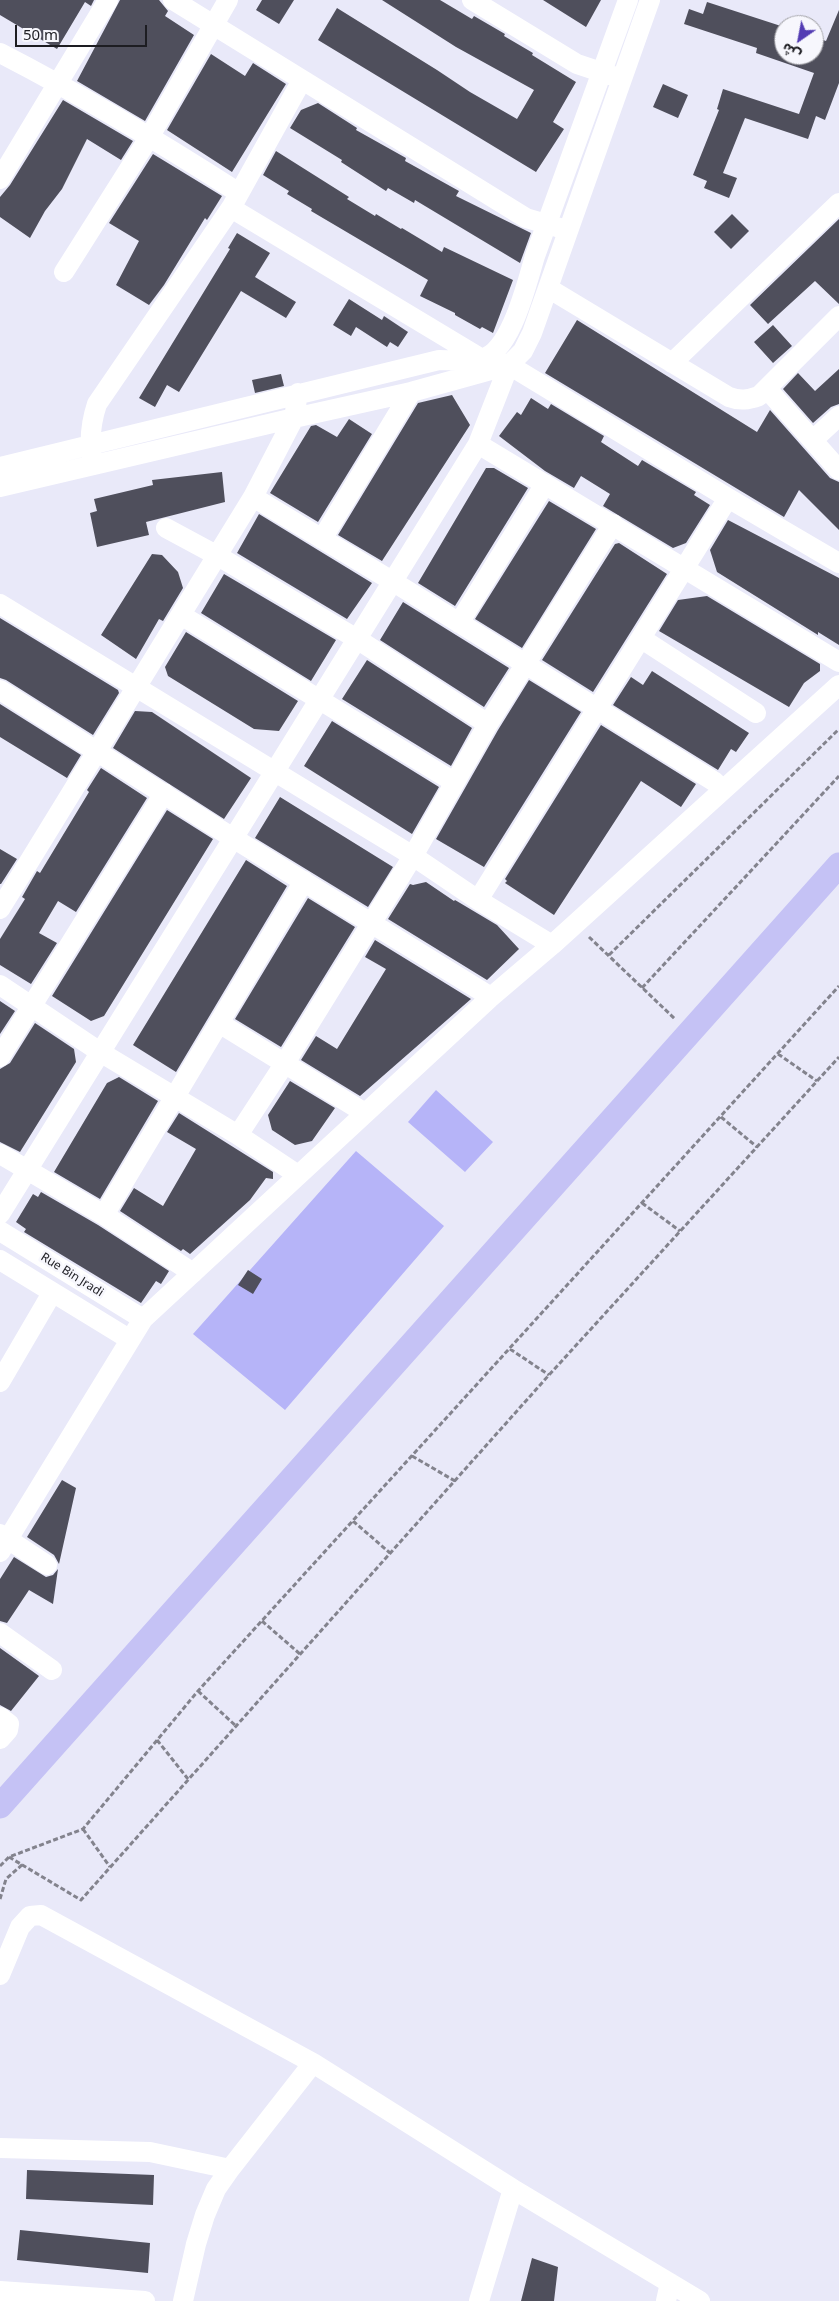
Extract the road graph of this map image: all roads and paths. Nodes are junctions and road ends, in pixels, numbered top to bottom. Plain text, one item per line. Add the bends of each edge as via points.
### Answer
1 (108, 0) edge
2 (173, 0) edge
3 (228, 0) edge
4 (472, 0) edge
5 (628, 0) edge
6 (650, 0) edge
7 (213, 25) junction
8 (0, 53) edge
9 (601, 73) junction
10 (622, 79) junction
11 (302, 80) junction
12 (59, 83) junction
13 (150, 136) junction
14 (0, 179) edge
15 (235, 201) junction
16 (839, 203) edge
17 (547, 224) junction
18 (568, 230) junction
19 (64, 272) dead end
20 (548, 288) junction
21 (839, 316) edge
22 (482, 359) junction
23 (672, 363) junction
24 (509, 365) junction
25 (767, 389) junction
26 (411, 392) junction
27 (298, 393) junction
28 (839, 416) edge
29 (294, 418) junction
30 (813, 440) junction
31 (478, 444) junction
32 (90, 446) junction
33 (92, 466) junction
34 (0, 467) edge
35 (839, 470) edge
36 (545, 484) junction
37 (0, 488) edge
38 (253, 497) junction
39 (728, 498) junction
40 (613, 524) junction
41 (166, 528) dead end
42 (322, 539) junction
43 (218, 556) junction
44 (839, 563) edge
45 (685, 570) junction
46 (392, 581) junction
47 (0, 604) edge
48 (181, 614) junction
49 (459, 623) junction
50 (356, 639) junction
51 (642, 640) junction
52 (839, 662) edge
53 (526, 665) junction
54 (839, 685) edge
55 (137, 688) junction
56 (0, 690) edge
57 (318, 700) junction
58 (597, 710) junction
59 (756, 713) dead end
60 (488, 724) junction
61 (839, 729) edge
62 (97, 750) junction
63 (275, 771) junction
64 (839, 776) edge
65 (454, 782) junction
66 (715, 782) dead end
67 (164, 793) junction
68 (233, 838) junction
69 (413, 856) junction
70 (839, 865) edge
71 (304, 881) junction
72 (3, 899) edge
73 (478, 900) junction
74 (371, 923) junction
75 (576, 924) junction
76 (552, 946) junction
77 (609, 955) junction
78 (0, 985) edge
79 (839, 986) edge
80 (642, 988) junction
81 (491, 997) junction
82 (32, 1006) junction
83 (219, 1023) junction
84 (690, 1033) junction
85 (100, 1052) junction
86 (778, 1054) junction
87 (839, 1056) edge
88 (0, 1057) edge
89 (285, 1063) junction
90 (817, 1081) junction
91 (174, 1096) junction
92 (365, 1113) junction
93 (721, 1117) junction
94 (238, 1135) junction
95 (757, 1147) junction
96 (0, 1154) edge
97 (27, 1170) junction
98 (298, 1175) junction
99 (642, 1203) junction
100 (0, 1214) edge
101 (104, 1215) junction
102 (0, 1231) edge
103 (680, 1231) junction
104 (0, 1260) edge
105 (193, 1273) junction
106 (52, 1293) junction
107 (143, 1319) junction
108 (129, 1339) junction
109 (509, 1349) junction
110 (549, 1374) junction
111 (0, 1382) edge
112 (412, 1456) junction
113 (455, 1481) junction
114 (353, 1521) junction
115 (2, 1542) edge
116 (390, 1553) junction
117 (47, 1565) dead end
118 (262, 1621) junction
119 (0, 1633) edge
120 (300, 1654) junction
121 (52, 1670) dead end
122 (198, 1691) junction
123 (0, 1717) edge
124 (236, 1726) junction
125 (0, 1739) edge
126 (157, 1740) junction
127 (188, 1779) junction
128 (0, 1806) edge
129 (83, 1829) junction
130 (9, 1856) junction
131 (23, 1864) junction
132 (0, 1866) edge
133 (110, 1867) junction
134 (0, 1899) edge
135 (0, 1975) edge
136 (313, 2063) junction
137 (0, 2148) edge
138 (230, 2169) junction
139 (513, 2189) junction
140 (0, 2291) edge
141 (668, 2292) edge
142 (145, 2301) edge
143 (183, 2301) edge
144 (480, 2301) edge
145 (700, 2301) edge

1 - 12 street
2 - 7 street
3 - 7 street
4 - 9 street via 577,64
5 - 9 street
6 - 10 street
7 - 11 street
7 - 13 street
8 - 12 street
9 - 10 street
9 - 17 street
10 - 18 street
11 - 15 street
11 - 17 street via 526,218
12 - 13 street
12 - 14 street
13 - 15 street
13 - 19 street
15 - 22 street
15 - 32 street via 97,404
16 - 23 street
17 - 18 street
17 - 22 street via 511,326 498,349
18 - 20 street
20 - 23 street
20 - 24 street via 523,351
21 - 25 street
22 - 24 street
22 - 27 street via 438,360
23 - 25 street via 739,400 754,398
24 - 26 street
24 - 31 street
24 - 39 street
25 - 30 street
26 - 29 street
26 - 42 street
27 - 29 street
27 - 32 street
28 - 30 street
29 - 33 street
29 - 38 street
30 - 35 street
31 - 36 street
31 - 46 street
32 - 33 street
32 - 34 street
33 - 37 street
36 - 40 street
36 - 49 street
38 - 42 street
38 - 43 street
39 - 44 street
39 - 45 street
40 - 45 street
40 - 53 street
41 - 43 street
42 - 46 street
43 - 48 street
43 - 50 street
45 - 51 street
45 - 52 street
46 - 49 street
46 - 50 street
47 - 55 street
48 - 55 street
48 - 57 street
49 - 53 street
50 - 57 street
50 - 60 street
51 - 58 street
51 - 59 street
53 - 58 street
53 - 60 street
54 - 75 street
55 - 62 street
55 - 63 street
56 - 62 street
57 - 63 street
57 - 65 street
58 - 66 street
58 - 73 street
60 - 65 street
61 - 77 path
62 - 67 street
62 - 72 street
63 - 68 street
63 - 69 street
64 - 80 path
65 - 69 street
67 - 68 street
67 - 82 street
68 - 71 street
68 - 85 street
69 - 73 street
69 - 74 street
70 - 84 main road
71 - 74 street
71 - 83 street
73 - 76 street
74 - 81 street
74 - 89 street
75 - 76 street
75 - 77 path
76 - 81 street
77 - 80 path
78 - 82 street
79 - 86 path
80 - 84 path
81 - 92 street
82 - 85 street
82 - 88 street
83 - 89 street
83 - 91 street
84 - 128 main road
85 - 91 street
85 - 97 street
86 - 90 path
86 - 93 path
87 - 90 path
89 - 92 street
89 - 94 street
90 - 95 path
91 - 94 street
91 - 101 street
92 - 98 street
93 - 95 path
93 - 99 path
94 - 98 street
95 - 103 path
96 - 97 street
97 - 100 street
97 - 101 street
98 - 105 street
99 - 103 path
99 - 109 path
101 - 105 street
102 - 107 street, Rue Bin Jradi
103 - 110 path
104 - 106 street, Rue Bin Jradi
105 - 107 street
106 - 108 street, Rue Bin Jradi
106 - 111 street
107 - 108 street
108 - 115 street
109 - 110 path
109 - 112 path
110 - 113 path
112 - 113 path
112 - 114 path
113 - 116 path
114 - 116 path
114 - 118 path
115 - 117 street
116 - 120 path
118 - 120 path
118 - 122 path
119 - 121 street
120 - 124 path
122 - 124 path
122 - 126 path
123 - 125 street via 9,1724
124 - 127 path
126 - 127 path
126 - 129 path
127 - 133 path
129 - 130 path
129 - 133 path
130 - 131 path
130 - 132 path
131 - 133 path via 81,1900
131 - 134 path via 6,1879
135 - 136 street via 20,1927 30,1916 41,1915
136 - 138 street
136 - 139 street
137 - 138 street via 150,2152
138 - 143 street via 216,2189 205,2215
139 - 141 street
139 - 144 street
140 - 142 street
141 - 145 street

